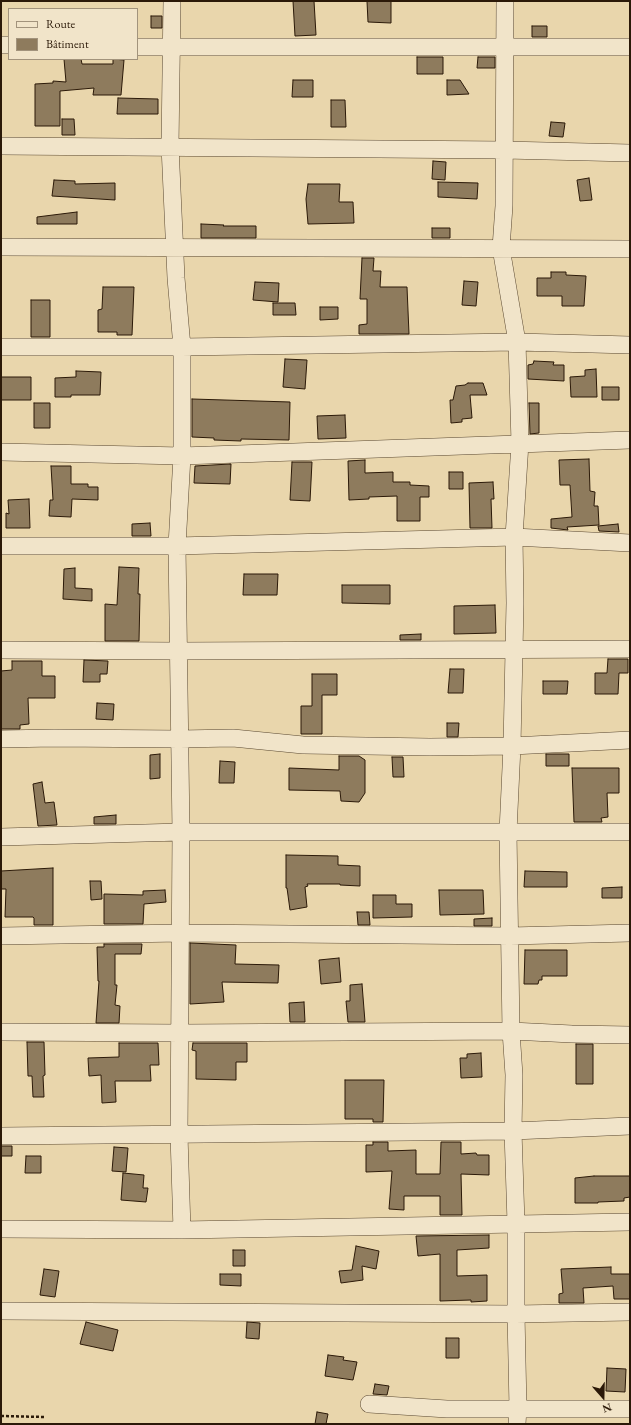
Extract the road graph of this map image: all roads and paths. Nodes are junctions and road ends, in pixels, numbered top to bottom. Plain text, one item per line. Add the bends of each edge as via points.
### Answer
1 (172, 1) edge
2 (506, 1) edge
3 (138, 47) edge
4 (630, 47) edge
5 (171, 48) junction
6 (506, 48) junction
7 (1, 146) edge
8 (170, 146) junction
9 (505, 150) junction
10 (630, 153) edge
11 (1, 247) edge
12 (174, 247) junction
13 (501, 248) junction
14 (630, 249) edge
15 (517, 342) junction
16 (630, 345) edge
17 (1, 346) edge
18 (182, 348) junction
19 (630, 440) edge
20 (520, 443) junction
21 (1, 452) edge
22 (182, 456) junction
23 (514, 537) junction
24 (630, 543) edge
25 (1, 546) edge
26 (176, 546) junction
27 (514, 648) junction
28 (630, 648) edge
29 (1, 650) edge
30 (178, 651) junction
31 (1, 739) edge
32 (180, 740) junction
33 (630, 740) edge
34 (512, 746) junction
35 (181, 832) junction
36 (508, 832) junction
37 (630, 832) edge
38 (1, 837) edge
39 (181, 933) junction
40 (630, 933) edge
41 (1, 936) edge
42 (510, 936) junction
43 (511, 1031) junction
44 (1, 1032) edge
45 (181, 1033) junction
46 (630, 1035) edge
47 (630, 1126) edge
48 (513, 1131) junction
49 (180, 1135) junction
50 (1, 1136) edge
51 (630, 1222) edge
52 (516, 1223) junction
53 (1, 1229) edge
54 (182, 1230) junction
55 (1, 1311) edge
56 (630, 1312) edge
57 (516, 1314) junction
58 (369, 1404) dead end
59 (630, 1409) edge
60 (1, 1416) edge
61 (517, 1416) edge
62 (45, 1417) dead end

1 - 5 street
2 - 6 street
3 - 5 street
4 - 6 street
5 - 6 street
5 - 8 street
6 - 9 street
7 - 8 street
8 - 9 street
8 - 12 street
9 - 10 street
9 - 13 street
11 - 12 street
12 - 13 street
12 - 18 street
13 - 14 street
13 - 15 street
15 - 16 street
15 - 18 street
15 - 20 street
17 - 18 street
18 - 22 street
19 - 20 street
20 - 22 street
20 - 23 street
21 - 22 street
22 - 26 street
23 - 24 street
23 - 26 street
23 - 27 street
25 - 26 street
26 - 30 street
27 - 28 street
27 - 30 street
27 - 34 street
29 - 30 street
30 - 32 street
31 - 32 street
32 - 34 street via 234,738 303,745
32 - 35 street
33 - 34 street
34 - 36 street
35 - 36 street
35 - 38 street
35 - 39 street
36 - 37 street
36 - 42 street
39 - 41 street
39 - 42 street
39 - 45 street
40 - 42 street
42 - 43 street
43 - 45 street
43 - 46 street
43 - 48 street via 514,1075
44 - 45 street
45 - 49 street
47 - 48 street
48 - 49 street
48 - 52 street
49 - 50 street
49 - 54 street
51 - 52 street
52 - 54 street
52 - 57 street
53 - 54 street
55 - 57 street
56 - 57 street
57 - 61 street
58 - 61 street
59 - 61 street
60 - 62 path

